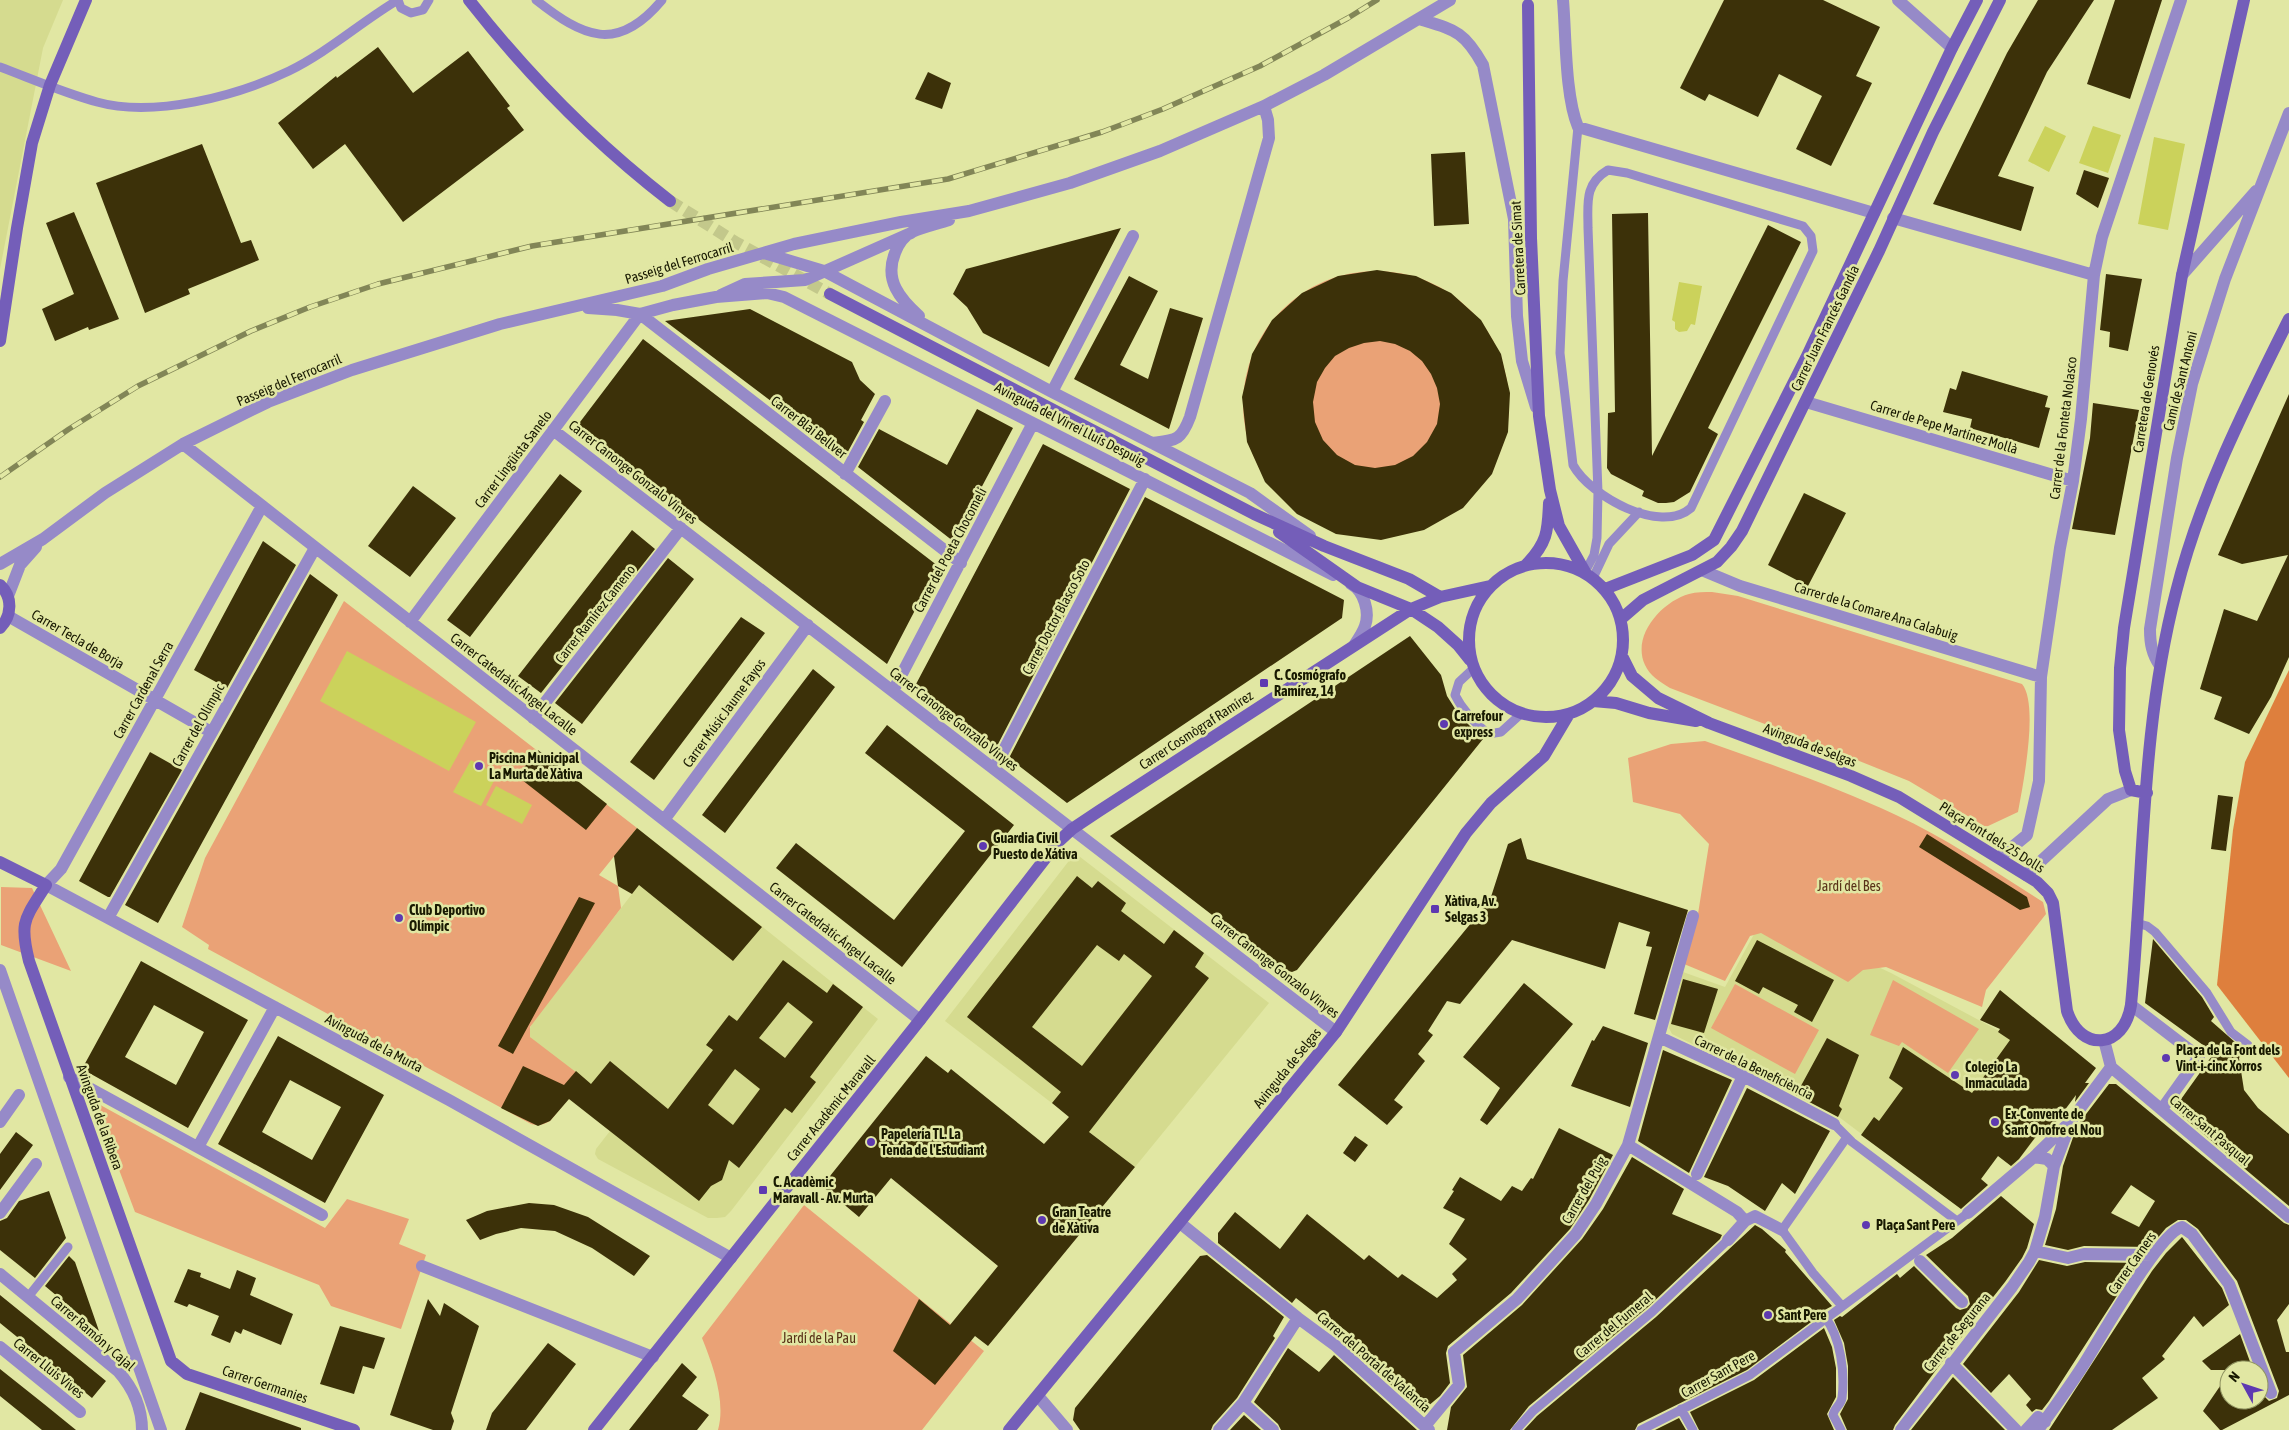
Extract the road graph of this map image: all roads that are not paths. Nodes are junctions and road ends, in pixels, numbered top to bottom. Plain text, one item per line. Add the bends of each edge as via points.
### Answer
1 (86, 0) edge
2 (398, 0) edge
3 (429, 0) edge
4 (469, 0) edge
5 (536, 0) edge
6 (662, 0) edge
7 (1450, 0) edge
8 (1563, 0) edge
9 (1898, 0) edge
10 (1977, 0) edge
11 (2000, 0) edge
12 (2182, 0) edge
13 (2244, 0) edge
14 (1528, 4) dead end
15 (1419, 19) junction
16 (1952, 48) junction
17 (0, 67) edge
18 (50, 85) junction
19 (1264, 106) junction
20 (2289, 113) edge
21 (1578, 127) junction
22 (2260, 186) junction
23 (670, 201) tunnel mouth
24 (969, 211) junction
25 (1874, 213) junction
26 (1893, 218) junction
27 (910, 233) junction
28 (1133, 236) dead end
29 (764, 253) junction
30 (824, 272) junction
31 (2094, 275) junction
32 (2182, 276) junction
33 (767, 293) joint
34 (830, 294) tunnel mouth
35 (716, 297) junction
36 (573, 308) junction
37 (640, 314) junction
38 (2289, 320) edge
39 (933, 329) junction
40 (0, 341) edge
41 (1052, 392) junction
42 (885, 401) dead end
43 (1806, 402) junction
44 (1539, 416) junction
45 (1033, 423) junction
46 (553, 430) junction
47 (1152, 443) junction
48 (183, 444) junction
49 (845, 474) junction
50 (1145, 479) junction
51 (2073, 481) junction
52 (1550, 490) junction
53 (1598, 492) junction
54 (262, 506) junction
55 (1639, 512) junction
56 (1254, 514) junction
57 (681, 528) junction
58 (43, 539) junction
59 (1324, 546) junction
60 (315, 548) junction
61 (961, 563) junction
62 (0, 564) edge
63 (1526, 565) junction
64 (1704, 571) junction
65 (1589, 575) junction
66 (0, 585) edge
67 (1490, 586) junction
68 (1357, 588) junction
69 (1605, 589) junction
70 (8, 596) junction
71 (1440, 597) junction
72 (1411, 609) junction
73 (8, 616) junction
74 (1621, 619) junction
75 (410, 622) junction
76 (808, 625) junction
77 (0, 628) edge
78 (1355, 644) junction
79 (1622, 656) junction
80 (1473, 665) junction
81 (2160, 666) junction
82 (2042, 677) junction
83 (893, 690) junction
84 (154, 701) junction
85 (1593, 701) junction
86 (1522, 713) junction
87 (1569, 714) junction
88 (533, 718) junction
89 (1709, 723) junction
90 (211, 732) junction
91 (994, 769) junction
92 (2131, 790) junction
93 (2147, 792) junction
94 (1899, 798) joint
95 (664, 820) junction
96 (1072, 829) junction
97 (1999, 858) junction
98 (0, 862) edge
99 (2026, 875) junction
100 (46, 885) junction
101 (1693, 916) dead end
102 (108, 918) junction
103 (2136, 924) junction
104 (0, 970) edge
105 (2131, 1005) junction
106 (275, 1007) junction
107 (920, 1020) junction
108 (1336, 1032) junction
109 (1659, 1037) junction
110 (2104, 1040) junction
111 (2248, 1045) dead end
112 (2112, 1066) junction
113 (1744, 1076) junction
114 (69, 1077) junction
115 (19, 1095) dead end
116 (2162, 1109) junction
117 (0, 1122) edge
118 (2070, 1122) junction
119 (1834, 1124) joint
120 (1847, 1137) junction
121 (1629, 1146) junction
122 (198, 1148) junction
123 (2034, 1157) junction
124 (36, 1164) dead end
125 (2054, 1166) junction
126 (1697, 1174) dead end
127 (0, 1213) edge
128 (1968, 1213) joint
129 (322, 1216) dead end
130 (2289, 1217) edge
131 (1744, 1221) junction
132 (1957, 1221) junction
133 (1180, 1222) junction
134 (1782, 1230) junction
135 (1728, 1240) joint
136 (68, 1248) dead end
137 (2035, 1251) junction
138 (2153, 1255) junction
139 (731, 1258) junction
140 (1920, 1261) dead end
141 (422, 1266) dead end
142 (0, 1274) edge
143 (28, 1297) junction
144 (1962, 1302) dead end
145 (1842, 1306) junction
146 (1826, 1317) junction
147 (1298, 1318) junction
148 (0, 1347) edge
149 (653, 1357) junction
150 (171, 1361) joint
151 (1951, 1363) junction
152 (2271, 1393) dead end
153 (1038, 1396) junction
154 (1243, 1403) junction
155 (1682, 1409) junction
156 (80, 1412) dead end
157 (2041, 1426) edge
158 (1427, 1428) edge
159 (142, 1430) edge
160 (161, 1430) edge
161 (354, 1430) edge
162 (594, 1430) edge
163 (1009, 1430) edge
164 (1067, 1430) edge
165 (1219, 1430) edge
166 (1273, 1430) edge
167 (1516, 1430) edge
168 (1641, 1430) edge
169 (1693, 1430) edge
170 (1841, 1430) edge
171 (1901, 1430) edge
172 (2016, 1430) edge
173 (2026, 1430) edge

1 - 18 main road
2 - 3 lane via 401,8 411,13 423,10
2 - 18 lane via 290,71 242,91 189,104 136,107 98,103
4 - 23 main road via 492,29 601,144
5 - 6 lane via 578,30 612,35 629,29
7 - 15 street
8 - 21 street via 1570,90
9 - 16 street
10 - 16 main road, Carrer Juan Francés Gandía
11 - 26 main road, Carrer Juan Francés Gandía
12 - 31 street, Carrer de la Fonteta Nolasco via 2102,236
13 - 32 main road, Carretera de Genovés
14 - 44 main road, Carretera de Simat via 1531,238
15 - 19 street
15 - 44 street via 1453,29 1470,43 1483,65 1514,219 1522,361
16 - 25 main road, Carrer Juan Francés Gandía
17 - 18 lane
18 - 40 main road via 32,143
19 - 24 street via 1112,169
19 - 47 street via 1269,138 1190,417 1184,432 1176,440
20 - 22 street, Camí de Sant Antoni
21 - 25 street
21 - 53 lane via 1563,281 1560,352 1574,465 1583,480
22 - 32 street
22 - 81 street, Camí de Sant Antoni via 2213,316 2185,415 2150,630 2150,645
24 - 27 street
24 - 29 street, Passeig del Ferrocarril via 856,231
25 - 69 main road, Carrer Juan Francés Gandía via 1806,358 1714,540 1692,555
26 - 31 street
26 - 43 main road, Carrer Juan Francés Gandía
27 - 30 street
27 - 39 street via 895,250 890,271 901,299
28 - 41 street
29 - 30 street, Avinguda del Virrei Lluís Despuig
29 - 36 street, Passeig del Ferrocarril via 662,286
30 - 35 street via 805,280 745,284
30 - 39 street, Avinguda del Virrei Lluís Despuig
31 - 51 street, Carrer de la Fonteta Nolasco
32 - 92 main road, Carretera de Genovés via 2124,628 2119,730
33 - 35 street, Passeig del Ferrocarril
33 - 45 street, Avinguda del Virrei Lluís Despuig via 816,311
34 - 56 main road, Avinguda del Virrei Lluís Despuig
35 - 37 street, Passeig del Ferrocarril
36 - 37 street, Passeig del Ferrocarril
36 - 48 street, Passeig del Ferrocarril via 500,324 352,370 268,402
37 - 46 street, Carrer Lingüista Sanelo
37 - 49 street, Carrer Blai Bellver
38 - 81 main road via 2237,425 2198,519 2175,593
39 - 41 street, Avinguda del Virrei Lluís Despuig
41 - 47 street, Avinguda del Virrei Lluís Despuig
42 - 49 street
43 - 51 street, Carrer de Pepe Martínez Mollà
43 - 64 main road, Carrer Juan Francés Gandía via 1742,531 1726,553
44 - 52 main road, Carretera de Simat
45 - 50 street, Avinguda del Virrei Lluís Despuig
45 - 61 street, Carrer del Poeta Chocomeli
46 - 57 street, Carrer Canonge Gonzalo Vinyes
46 - 75 street, Carrer Lingüista Sanelo
47 - 59 street, Avinguda del Virrei Lluís Despuig via 1250,493
48 - 54 street, Carrer Catedràtic Ángel Lacalle
48 - 58 street, Passeig del Ferrocarril via 104,493
49 - 61 street, Carrer Blai Bellver
50 - 68 street, Avinguda del Virrei Lluís Despuig
50 - 91 street, Carrer Doctor Blasco Soto
51 - 82 street, Carrer de la Fonteta Nolasco
52 - 63 main road, Carretera de Simat via 1548,532
52 - 65 main road, Carretera de Simat via 1559,526
53 - 55 lane
53 - 55 lane via 1588,228 1591,185 1608,170 1627,173 1803,226 1811,236 1813,251 1809,264 1697,499 1685,513 1675,516 1666,518
53 - 65 lane via 1597,538
54 - 60 street, Carrer Catedràtic Ángel Lacalle
54 - 84 street, Carrer Cardenal Serra
55 - 65 lane via 1609,544
56 - 59 main road, Avinguda del Virrei Lluís Despuig
56 - 68 main road, Avinguda del Virrei Lluís Despuig
57 - 76 street, Carrer Canonge Gonzalo Vinyes
57 - 88 street, Carrer Ramírez Cameno
58 - 62 street, Passeig del Ferrocarril
58 - 70 street, Passeig del Ferrocarril via 20,565
59 - 71 main road, Avinguda del Virrei Lluís Despuig via 1409,579
60 - 75 street, Carrer Catedràtic Ángel Lacalle
60 - 90 street, Carrer del Olímpic
61 - 83 street, Carrer del Poeta Chocomeli
63 - 65 main road via 1556,563
63 - 67 main road via 1506,573
64 - 74 main road, Carrer Juan Francés Gandía via 1679,580 1643,600
64 - 82 street, Carrer de la Comare Ana Calabuig via 1746,588
65 - 69 main road
66 - 70 main road
67 - 71 main road
67 - 80 main road via 1470,622 1468,642
68 - 72 main road, Avinguda del Virrei Lluís Despuig
68 - 78 street via 1367,617
69 - 74 main road
70 - 73 main road, Passeig del Ferrocarril
71 - 72 main road, Carrer Cosmògraf Ramírez
72 - 78 main road, Carrer Cosmògraf Ramírez
72 - 80 main road, Avinguda del Virrei Lluís Despuig via 1450,637
73 - 77 main road
73 - 84 street, Carrer Tecla de Borja
74 - 79 main road via 1624,637
75 - 88 street, Carrer Catedràtic Ángel Lacalle
76 - 83 street, Carrer Canonge Gonzalo Vinyes
76 - 95 street, Carrer Músic Jaume Fayos
78 - 96 main road, Carrer Cosmògraf Ramírez
79 - 85 main road via 1616,673
79 - 89 main road, Avinguda de Selgas via 1632,676 1658,698
80 - 86 main road via 1480,681 1493,697
80 - 86 lane via 1455,694 1475,723 1488,734 1500,732
81 - 93 main road
82 - 97 street, Carrer de la Fonteta Nolasco via 2039,781 2031,821 2027,835
83 - 91 street, Carrer Canonge Gonzalo Vinyes
84 - 90 street, Carrer Tecla de Borja
84 - 100 street, Carrer Cardenal Serra via 62,869
85 - 87 main road
85 - 89 main road, Avinguda de Selgas
86 - 87 main road via 1549,717
87 - 108 main road, Avinguda de Selgas via 1544,756 1492,803 1466,833
88 - 95 street, Carrer Catedràtic Ángel Lacalle
89 - 94 main road, Avinguda de Selgas via 1851,776
90 - 102 street, Carrer del Olímpic
91 - 96 street, Carrer Canonge Gonzalo Vinyes
92 - 93 main road
92 - 99 street via 2108,799
93 - 103 main road
94 - 97 main road, Plaça Font dels 25 Dolls
95 - 107 street, Carrer Catedràtic Ángel Lacalle
96 - 107 main road, Carrer Acadèmic Maravall via 1040,863
96 - 108 street, Carrer Canonge Gonzalo Vinyes
97 - 99 main road, Plaça Font dels 25 Dolls
98 - 100 main road, Avinguda de la Murta
99 - 110 main road, Plaça Font dels 25 Dolls via 2044,887 2054,904 2070,1020 2080,1034
100 - 102 street, Avinguda de la Murta
100 - 114 main road, Avinguda de la Ribera via 24,922 23,937
101 - 109 street, Carrer del Puig
102 - 106 street, Avinguda de la Murta
103 - 105 main road
103 - 111 lane via 2155,932 2207,993 2232,1032
104 - 160 street
105 - 110 main road via 2128,1019 2120,1032
105 - 116 street via 2199,1057
106 - 122 street
106 - 139 street, Avinguda de la Murta
107 - 139 main road, Carrer Acadèmic Maravall
108 - 133 main road, Avinguda de Selgas
109 - 113 street, Carrer de la Beneficiència
109 - 121 street, Carrer del Puig
110 - 112 street
112 - 116 street, Carrer Sant Pasqual
112 - 118 street
113 - 119 street, Carrer de la Beneficiència
113 - 126 street
114 - 122 street
114 - 150 main road, Avinguda de la Ribera
115 - 117 street
116 - 130 street, Carrer Sant Pasqual
118 - 123 street
118 - 125 street, Carrer de Segurana
119 - 120 lane
120 - 132 lane
120 - 134 lane
121 - 131 street via 1737,1212
121 - 158 street, Carrer del Puig via 1576,1234 1517,1299 1454,1352 1459,1385
122 - 129 street
123 - 125 street via 2047,1159
123 - 128 street
124 - 127 street
125 - 137 street, Carrer de Segurana
128 - 132 lane
131 - 134 street via 1755,1216
131 - 135 street
132 - 145 lane
133 - 147 street, Carrer del Portal de València
133 - 153 main road, Avinguda de Selgas
134 - 145 lane via 1813,1274
135 - 167 lane, Carrer del Fumeral via 1652,1312 1533,1411
136 - 143 lane
137 - 138 street via 2068,1258 2084,1254
137 - 151 street, Carrer de Segurana via 2012,1287
138 - 152 street, Carrer Carners via 2178,1228 2186,1228 2192,1234 2229,1284
138 - 157 street, Carrer Carners
139 - 149 main road, Carrer Acadèmic Maravall
140 - 144 street
141 - 149 street
142 - 143 street, Carrer Ramón y Cajal
143 - 159 street, Carrer Ramón y Cajal via 118,1371 131,1386 141,1414
145 - 146 lane
146 - 155 lane, Carrer Sant Pere via 1750,1375
146 - 170 lane via 1840,1352 1842,1398 1833,1415
147 - 154 street, Carrer del Portal de València
147 - 158 street, Carrer del Portal de València via 1336,1346
148 - 156 street, Carrer Lluis Vives
149 - 162 main road, Carrer Acadèmic Maravall
150 - 161 main road, Carrer Germanies via 187,1374
151 - 171 street, Carrer de Segurana
151 - 172 street
153 - 163 main road, Avinguda de Selgas
153 - 164 street
154 - 165 street, Carrer del Portal de València
154 - 166 street
155 - 168 lane, Carrer Sant Pere
155 - 169 lane
157 - 173 street via 2038,1417

